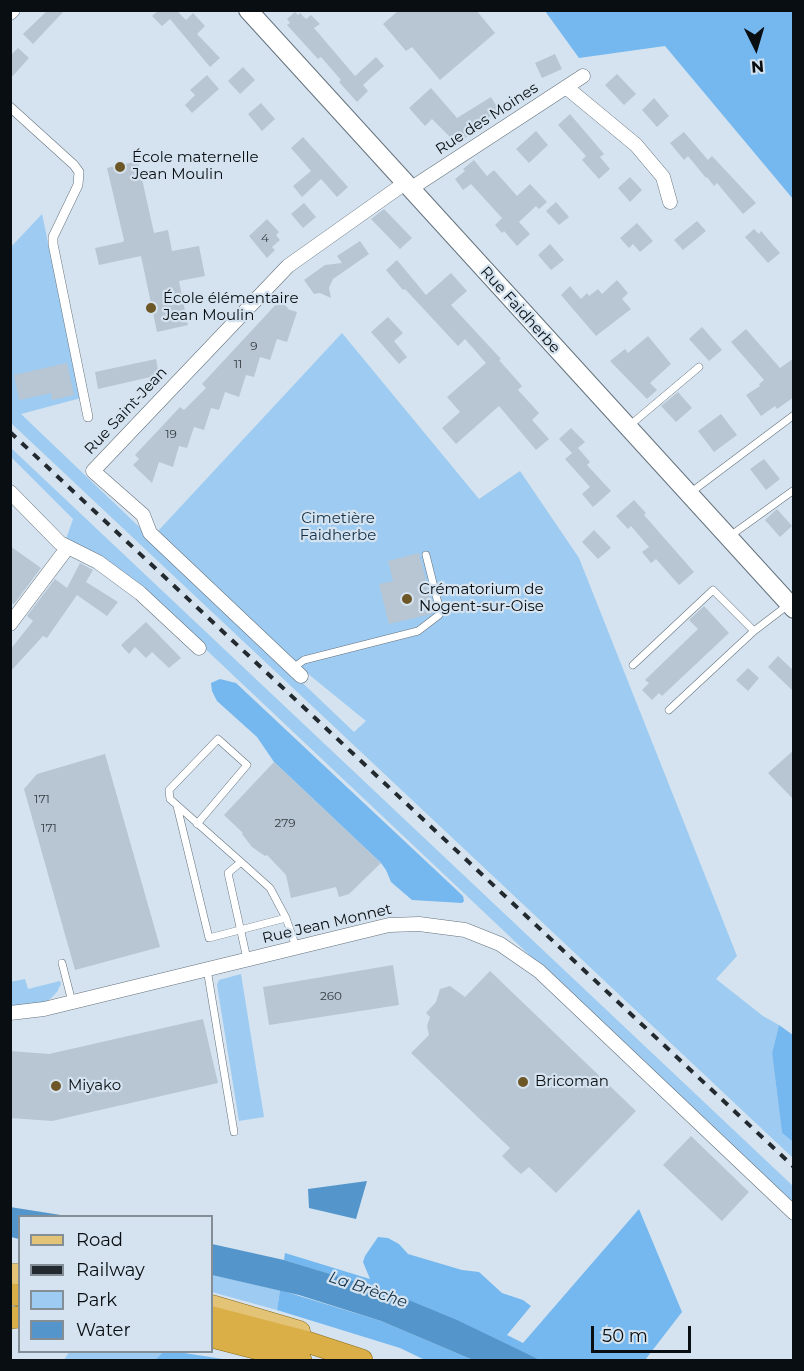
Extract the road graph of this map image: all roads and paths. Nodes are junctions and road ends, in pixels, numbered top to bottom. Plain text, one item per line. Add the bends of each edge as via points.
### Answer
1 (248, 10) edge
2 (583, 76) dead end
3 (566, 87) junction
4 (10, 107) edge
5 (407, 186) junction
6 (670, 202) dead end
7 (699, 367) dead end
8 (794, 415) edge
9 (88, 417) dead end
10 (627, 427) junction
11 (794, 490) edge
12 (10, 492) edge
13 (688, 495) junction
14 (728, 538) junction
15 (68, 547) junction
16 (426, 555) dead end
17 (791, 607) edge
18 (10, 624) edge
19 (754, 631) junction
20 (199, 648) dead end
21 (633, 665) dead end
22 (297, 672) joint
23 (669, 711) dead end
24 (177, 806) junction
25 (197, 824) junction
26 (241, 862) junction
27 (286, 918) junction
28 (241, 931) junction
29 (296, 947) junction
30 (247, 959) junction
31 (62, 963) dead end
32 (207, 969) junction
33 (72, 1002) junction
34 (10, 1013) edge
35 (234, 1132) dead end
36 (794, 1214) edge
37 (213, 1305) edge
38 (213, 1317) edge
39 (213, 1337) edge
40 (301, 1360) edge
41 (362, 1360) edge

1 - 5 main road, Rue Faidherbe
2 - 3 street, Rue des Moines
3 - 5 street, Rue des Moines
3 - 6 street via 649,160 663,177
4 - 9 street via 79,172 78,185 53,244
5 - 10 main road, Rue Faidherbe
5 - 22 street, Rue Saint-Jean via 288,266 93,471 143,515 150,533
7 - 10 lane
8 - 13 lane
10 - 13 main road, Rue Faidherbe
11 - 14 lane
12 - 15 street
13 - 14 main road, Rue Faidherbe
14 - 17 main road, Rue Faidherbe
15 - 18 street
15 - 20 street via 98,562 148,599
16 - 22 lane via 439,615 418,631 304,660
17 - 19 lane
19 - 21 lane via 713,590
19 - 23 lane
24 - 25 lane
24 - 25 lane via 170,799 169,790 219,739 248,765
24 - 28 lane via 209,938
25 - 26 lane
26 - 27 lane via 270,888
26 - 28 lane via 228,873
27 - 28 lane
27 - 29 lane
28 - 30 lane
29 - 30 street, Rue Jean Monnet
29 - 36 street, Rue Jean Monnet via 407,924 454,927 491,939 539,971
30 - 32 street, Rue Jean Monnet
31 - 33 lane
32 - 33 street, Rue Jean Monnet
32 - 35 lane
33 - 34 street, Rue Jean Monnet
37 - 41 main road via 296,1330
38 - 41 highway
39 - 40 highway

